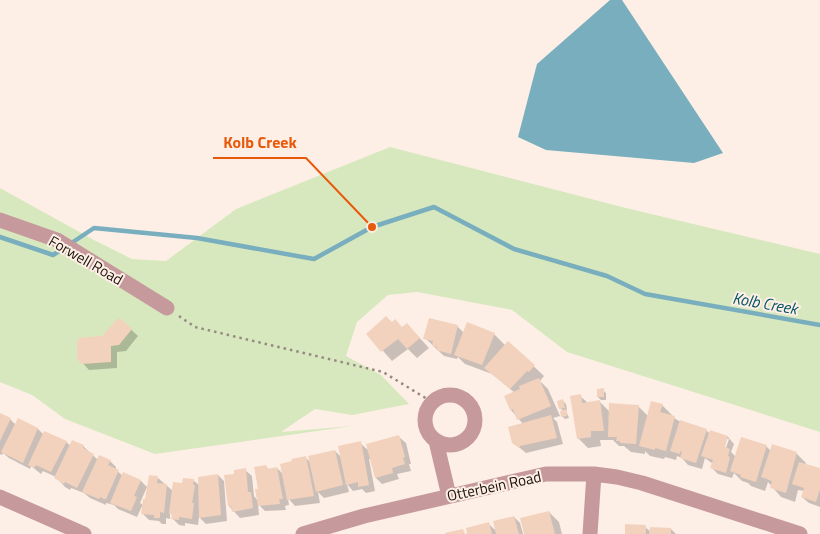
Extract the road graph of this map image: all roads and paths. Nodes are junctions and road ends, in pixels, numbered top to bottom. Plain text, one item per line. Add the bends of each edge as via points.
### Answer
1 (0, 220) edge
2 (167, 308) joint
3 (432, 402) junction
4 (436, 441) junction
5 (594, 474) junction
6 (449, 496) junction
7 (0, 497) edge
8 (84, 534) edge
9 (303, 534) edge
10 (590, 534) edge
11 (800, 534) edge

1 - 2 street, Forwell Road via 57,240
2 - 3 path via 195,328 383,372
3 - 4 street via 425,423
3 - 4 street via 446,395 462,398 469,402 475,417 472,433 460,443
4 - 6 street
5 - 6 street, Otterbein Road via 546,474
5 - 10 street
5 - 11 street, Otterbein Road via 642,483
6 - 9 street, Otterbein Road
7 - 8 street

